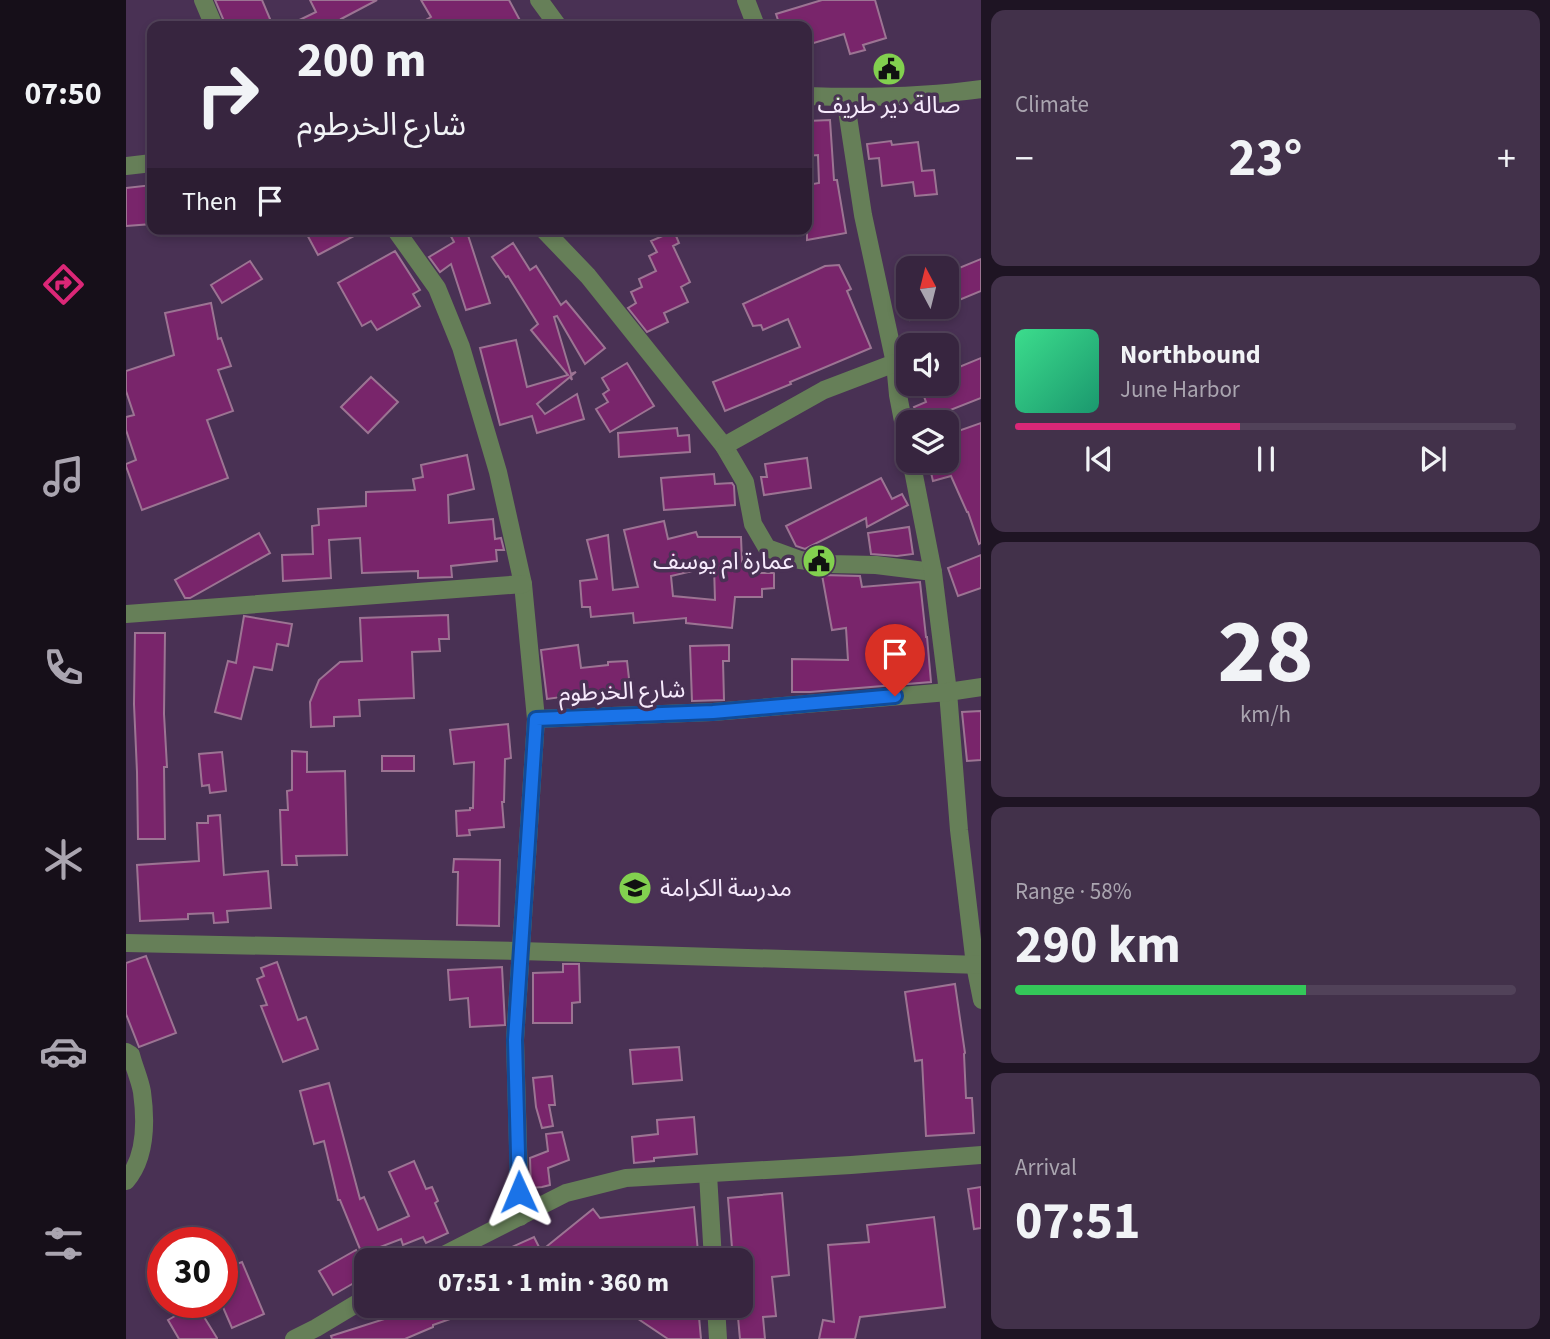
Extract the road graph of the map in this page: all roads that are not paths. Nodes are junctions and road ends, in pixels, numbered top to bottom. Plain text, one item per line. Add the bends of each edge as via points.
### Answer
1 (203, 0) edge
2 (539, 0) edge
3 (746, 0) edge
4 (212, 21) edge
5 (554, 21) edge
6 (753, 21) edge
7 (981, 89) edge
8 (812, 96) edge
9 (845, 97) junction
10 (147, 164) edge
11 (126, 166) edge
12 (399, 235) edge
13 (549, 235) edge
14 (895, 363) junction
15 (901, 410) edge
16 (724, 446) junction
17 (914, 473) edge
18 (933, 572) junction
19 (523, 584) junction
20 (126, 614) edge
21 (981, 687) edge
22 (948, 692) junction
23 (536, 719) junction
24 (126, 943) edge
25 (520, 951) junction
26 (978, 965) edge
27 (981, 1000) edge
28 (126, 1052) edge
29 (981, 1155) edge
30 (708, 1174) junction
31 (126, 1181) edge
32 (520, 1217) junction
33 (458, 1248) edge
34 (712, 1248) edge
35 (354, 1305) edge
36 (717, 1318) edge
37 (294, 1339) edge
38 (718, 1339) edge

1 - 4 street
2 - 5 street
3 - 6 street
7 - 9 street
8 - 9 street
9 - 14 street via 863,215
10 - 11 street
12 - 19 street, شارع الخرطوم via 437,288 461,347 498,472
13 - 16 street via 588,276
14 - 15 street
14 - 16 street via 824,390
16 - 18 street via 745,482 752,524 767,548 800,560
17 - 18 street
18 - 22 street
19 - 20 street
19 - 23 street, شارع الخرطوم
21 - 22 street, شارع الخرطوم
22 - 23 street, شارع الخرطوم via 713,712
22 - 26 street via 959,830
23 - 25 street
24 - 25 street
25 - 26 street
25 - 32 street via 515,1040
26 - 27 street
28 - 31 street via 142,1090 144,1137 134,1172
29 - 30 street
30 - 32 street via 626,1178 566,1193
30 - 34 street
32 - 33 street
35 - 37 street
36 - 38 street

